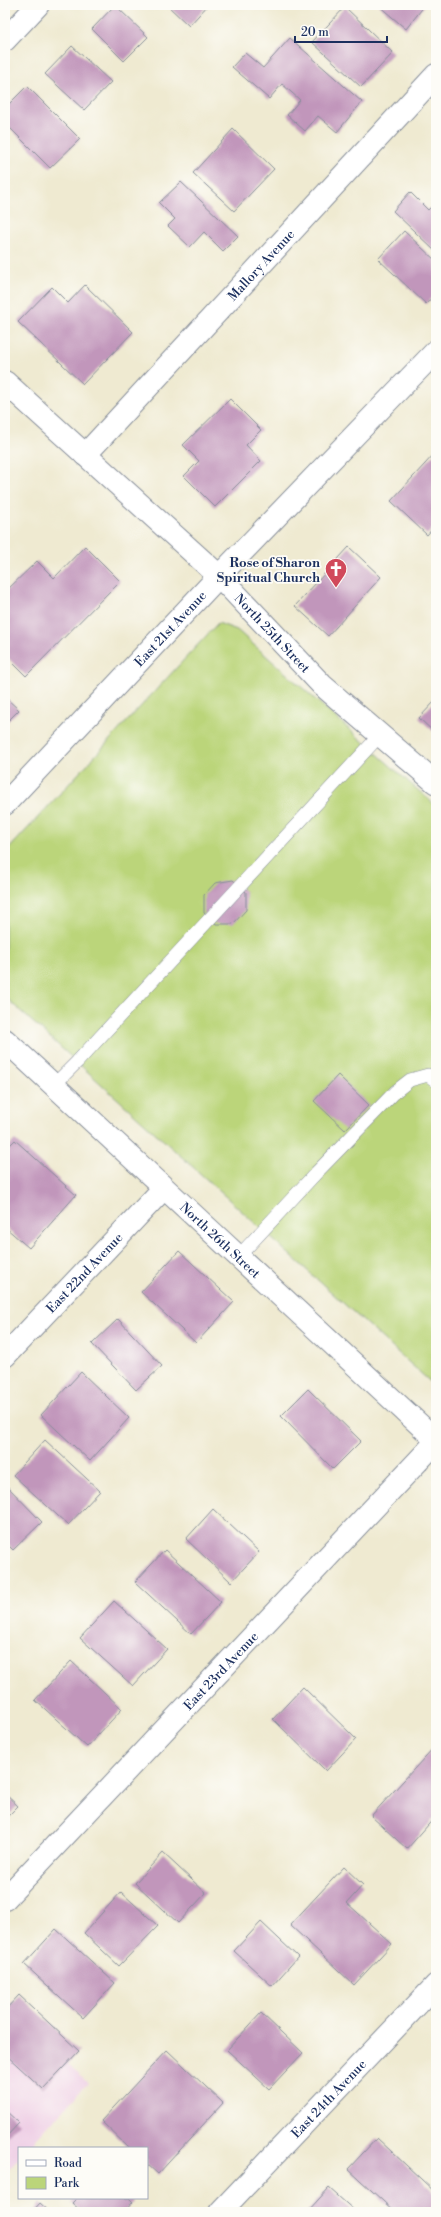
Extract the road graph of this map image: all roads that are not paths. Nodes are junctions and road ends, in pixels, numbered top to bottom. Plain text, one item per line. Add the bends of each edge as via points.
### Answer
1 (38, 5) edge
2 (5, 40) edge
3 (436, 75) edge
4 (436, 350) edge
5 (5, 382) edge
6 (85, 455) junction
7 (219, 576) junction
8 (380, 735) junction
9 (436, 783) edge
10 (5, 804) edge
11 (5, 1040) edge
12 (436, 1081) edge
13 (53, 1086) junction
14 (163, 1189) junction
15 (238, 1257) junction
16 (5, 1356) edge
17 (436, 1441) edge
18 (5, 1899) edge
19 (436, 1984) edge
20 (220, 2212) edge

1 - 2 street
3 - 6 street, Mallory Avenue
4 - 7 street, East 21st Avenue
5 - 6 street, North 25th Street
6 - 7 street, North 25th Street
7 - 8 street, North 25th Street via 322,685
7 - 10 street, East 21st Avenue
8 - 9 street, North 25th Street
8 - 13 lane
11 - 13 street, North 26th Street
12 - 15 lane via 428,1075 410,1080 396,1091
13 - 14 street, North 26th Street
14 - 15 street, North 26th Street
14 - 16 street, East 22nd Avenue
15 - 17 street, North 26th Street
17 - 18 street, East 23rd Avenue
19 - 20 street, East 24th Avenue

